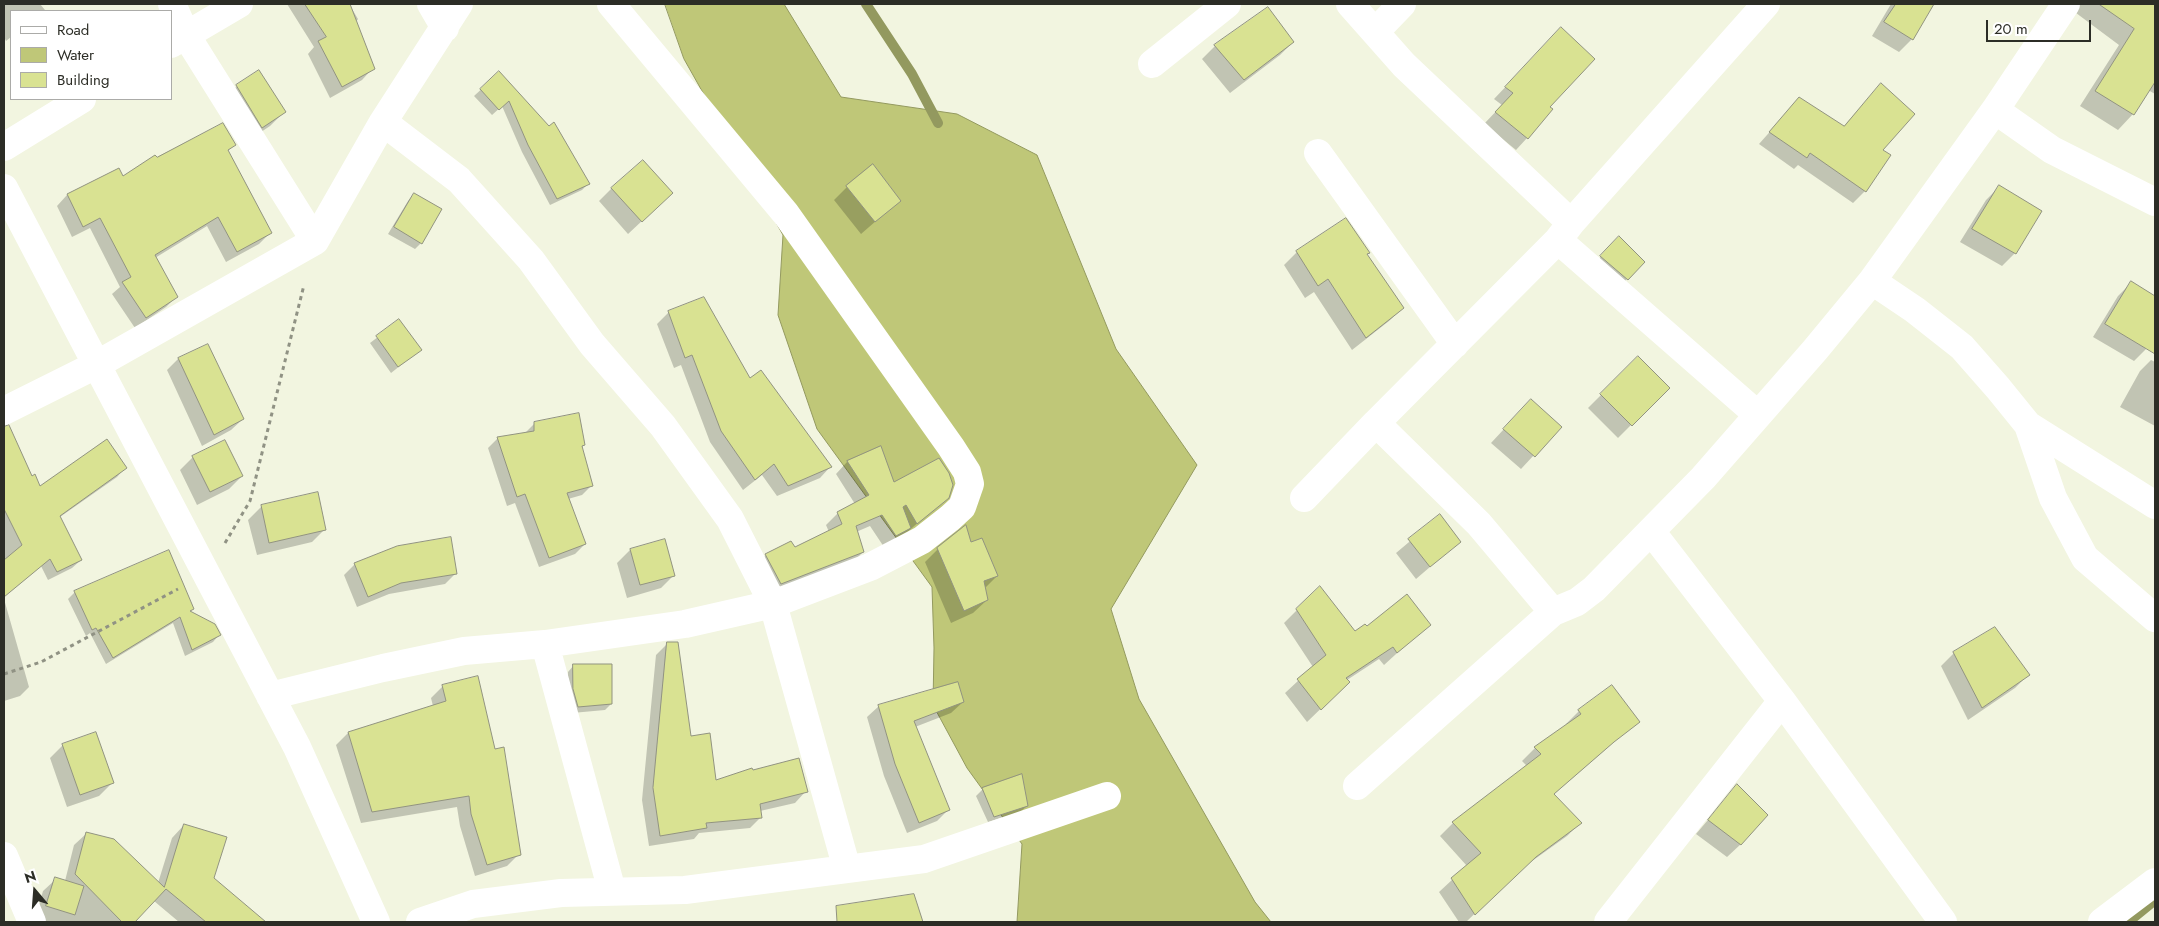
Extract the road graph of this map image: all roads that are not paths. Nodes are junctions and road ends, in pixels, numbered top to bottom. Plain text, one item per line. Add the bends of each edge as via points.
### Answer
1 (172, 4) edge
2 (239, 4) edge
3 (431, 4) edge
4 (459, 4) edge
5 (611, 4) edge
6 (1227, 4) edge
7 (1350, 4) edge
8 (1402, 4) edge
9 (1766, 4) edge
10 (2066, 4) edge
11 (445, 28) junction
12 (1375, 32) junction
13 (179, 39) edge
14 (1152, 64) dead end
15 (80, 100) edge
16 (1995, 110) junction
17 (383, 122) junction
18 (4, 147) edge
19 (1318, 152) dead end
20 (4, 188) edge
21 (2155, 202) edge
22 (1565, 232) junction
23 (315, 241) junction
24 (1872, 281) junction
25 (1455, 344) junction
26 (96, 365) junction
27 (4, 411) edge
28 (1758, 415) junction
29 (1376, 423) junction
30 (2028, 424) junction
31 (1304, 498) dead end
32 (2155, 505) edge
33 (1651, 531) junction
34 (773, 604) junction
35 (1553, 612) junction
36 (2155, 618) edge
37 (545, 644) junction
38 (270, 696) junction
39 (1782, 701) junction
40 (1357, 786) dead end
41 (1107, 796) dead end
42 (4, 856) edge
43 (846, 869) junction
44 (2155, 882) edge
45 (612, 891) junction
46 (1613, 921) edge
47 (32, 922) edge
48 (376, 922) edge
49 (420, 922) edge
50 (1943, 922) edge
51 (2102, 922) edge

1 - 13 street
2 - 13 street
3 - 11 street
4 - 11 street
5 - 34 street via 786,214 967,472 970,484 962,507 922,540 870,567
6 - 14 street
7 - 12 street
8 - 12 street
9 - 22 street
10 - 16 street
11 - 17 street
12 - 22 street
13 - 23 street
15 - 18 street
16 - 21 street via 2052,150
16 - 24 street
17 - 23 street
17 - 34 street via 459,180 531,260 592,344 663,426 730,519
19 - 25 street
20 - 26 street
22 - 25 street
22 - 28 street
23 - 26 street
24 - 28 street
24 - 30 street via 1962,347
25 - 29 street
26 - 27 street
26 - 38 street
28 - 33 street
29 - 31 street
29 - 35 street via 1479,524
30 - 32 street
30 - 36 street via 2053,498 2085,558
33 - 35 street via 1594,589 1577,602
33 - 39 street
34 - 37 street via 684,624
34 - 43 street
35 - 40 street
37 - 38 street via 464,651
37 - 45 street
38 - 48 street via 297,747
39 - 46 street
39 - 50 street
41 - 43 street via 924,859
42 - 47 street
43 - 45 street via 685,890
44 - 51 street
45 - 49 street via 561,893 473,904

